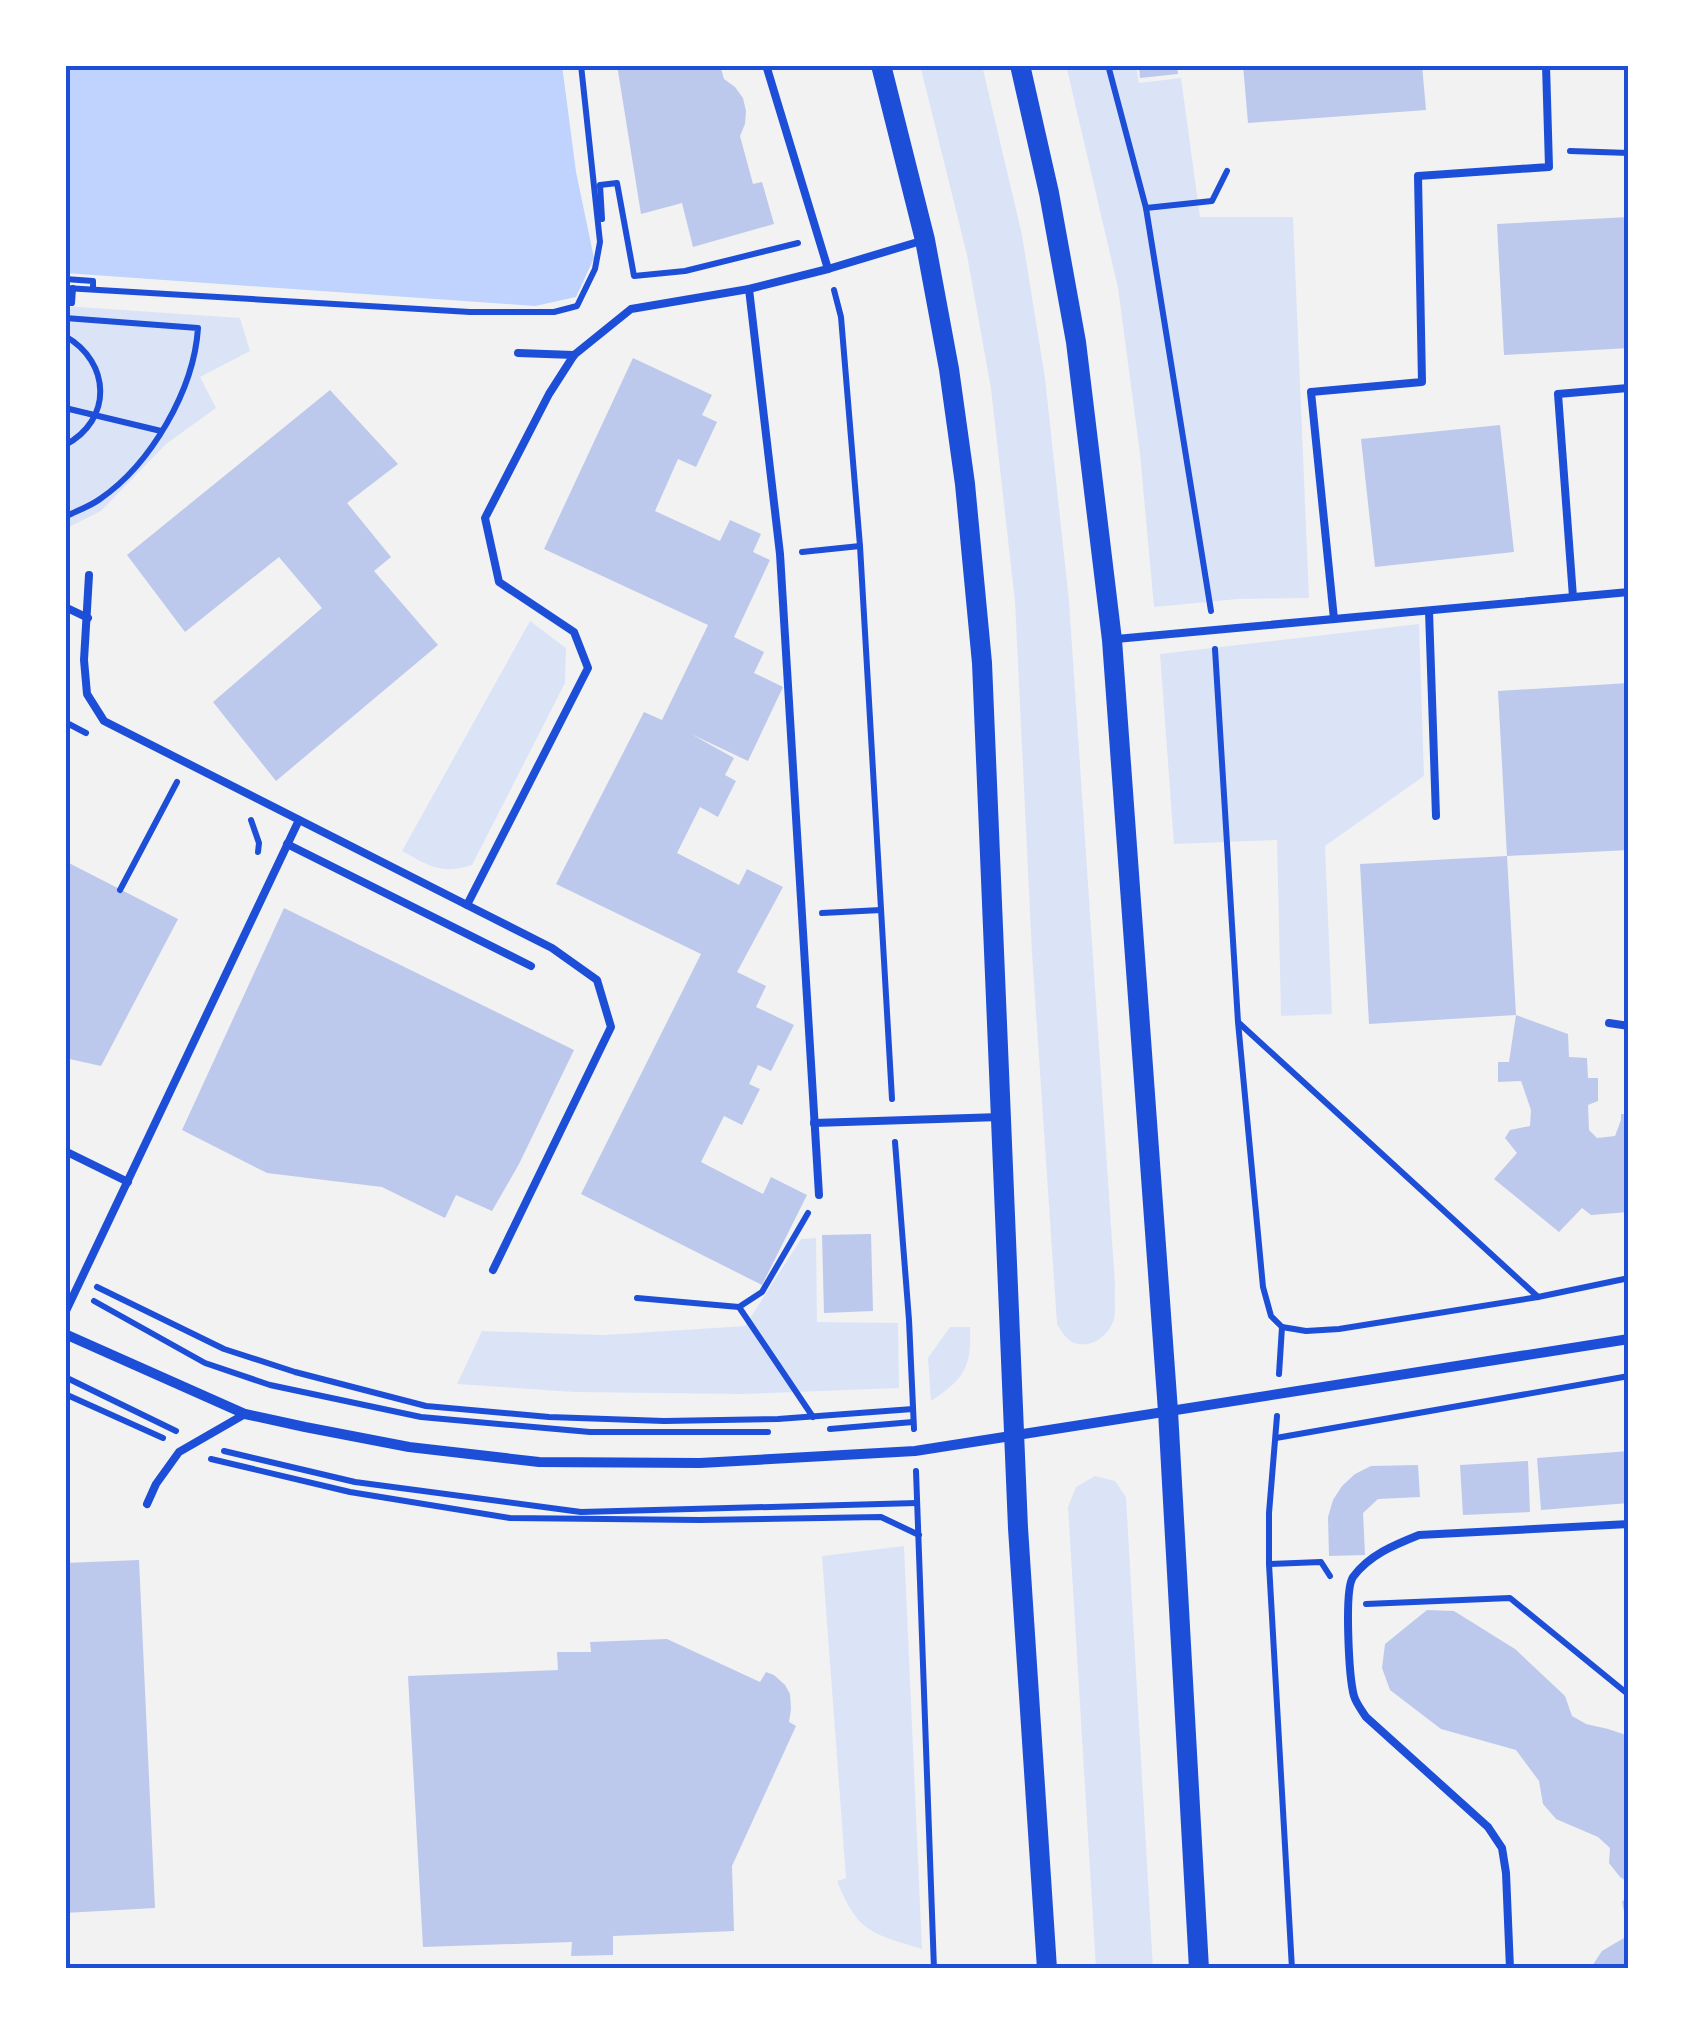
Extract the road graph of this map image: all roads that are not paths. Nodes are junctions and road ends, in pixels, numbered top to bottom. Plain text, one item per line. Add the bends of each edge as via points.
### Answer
1 (766, 65) edge
2 (880, 65) edge
3 (1020, 65) edge
4 (1546, 65) edge
5 (925, 240) junction
6 (828, 269) junction
7 (748, 290) junction
8 (518, 353) dead end
9 (574, 354) junction
10 (1628, 388) edge
11 (89, 575) dead end
12 (1629, 592) edge
13 (1573, 597) junction
14 (65, 607) edge
15 (1429, 611) junction
16 (88, 618) junction
17 (1334, 619) junction
18 (1112, 640) junction
19 (1436, 816) dead end
20 (299, 820) junction
21 (287, 844) junction
22 (467, 904) junction
23 (530, 966) dead end
24 (1609, 1023) dead end
25 (1629, 1026) edge
26 (1003, 1117) junction
27 (814, 1124) junction
28 (65, 1151) edge
29 (128, 1182) junction
30 (819, 1195) road end
31 (493, 1270) dead end
32 (65, 1313) edge
33 (65, 1334) edge
34 (1629, 1339) edge
35 (1168, 1410) junction
36 (245, 1414) junction
37 (1015, 1435) junction
38 (147, 1504) dead end
39 (1629, 1524) edge
40 (1047, 1969) edge
41 (1200, 1969) edge
42 (1510, 1969) edge

1 - 6 lane
2 - 5 main road
3 - 18 main road via 1076,342
4 - 17 lane via 1549,167 1418,176 1422,382 1312,392
5 - 6 lane
5 - 26 main road via 965,484 982,663
6 - 7 lane
7 - 9 lane via 631,309
7 - 27 lane via 780,554
8 - 9 lane
9 - 22 lane via 485,518 499,582 574,632 588,668
10 - 13 lane via 1558,394
11 - 16 lane
12 - 13 lane
13 - 15 lane
14 - 16 lane
15 - 17 lane
15 - 19 lane
16 - 20 lane via 87,694 104,721
17 - 18 lane
18 - 35 main road
20 - 21 lane
20 - 22 lane
21 - 23 lane
21 - 29 lane
22 - 31 lane via 597,980 611,1027
24 - 25 lane
26 - 27 lane
26 - 37 main road
27 - 30 lane
28 - 29 lane
29 - 32 lane
33 - 36 street
34 - 35 street
35 - 37 street
35 - 41 main road
36 - 37 street via 409,1446 539,1462 700,1463 915,1452
36 - 38 lane via 179,1452
37 - 40 main road
39 - 42 lane via 1419,1534 1366,1562 1349,1582 1354,1698 1502,1848

